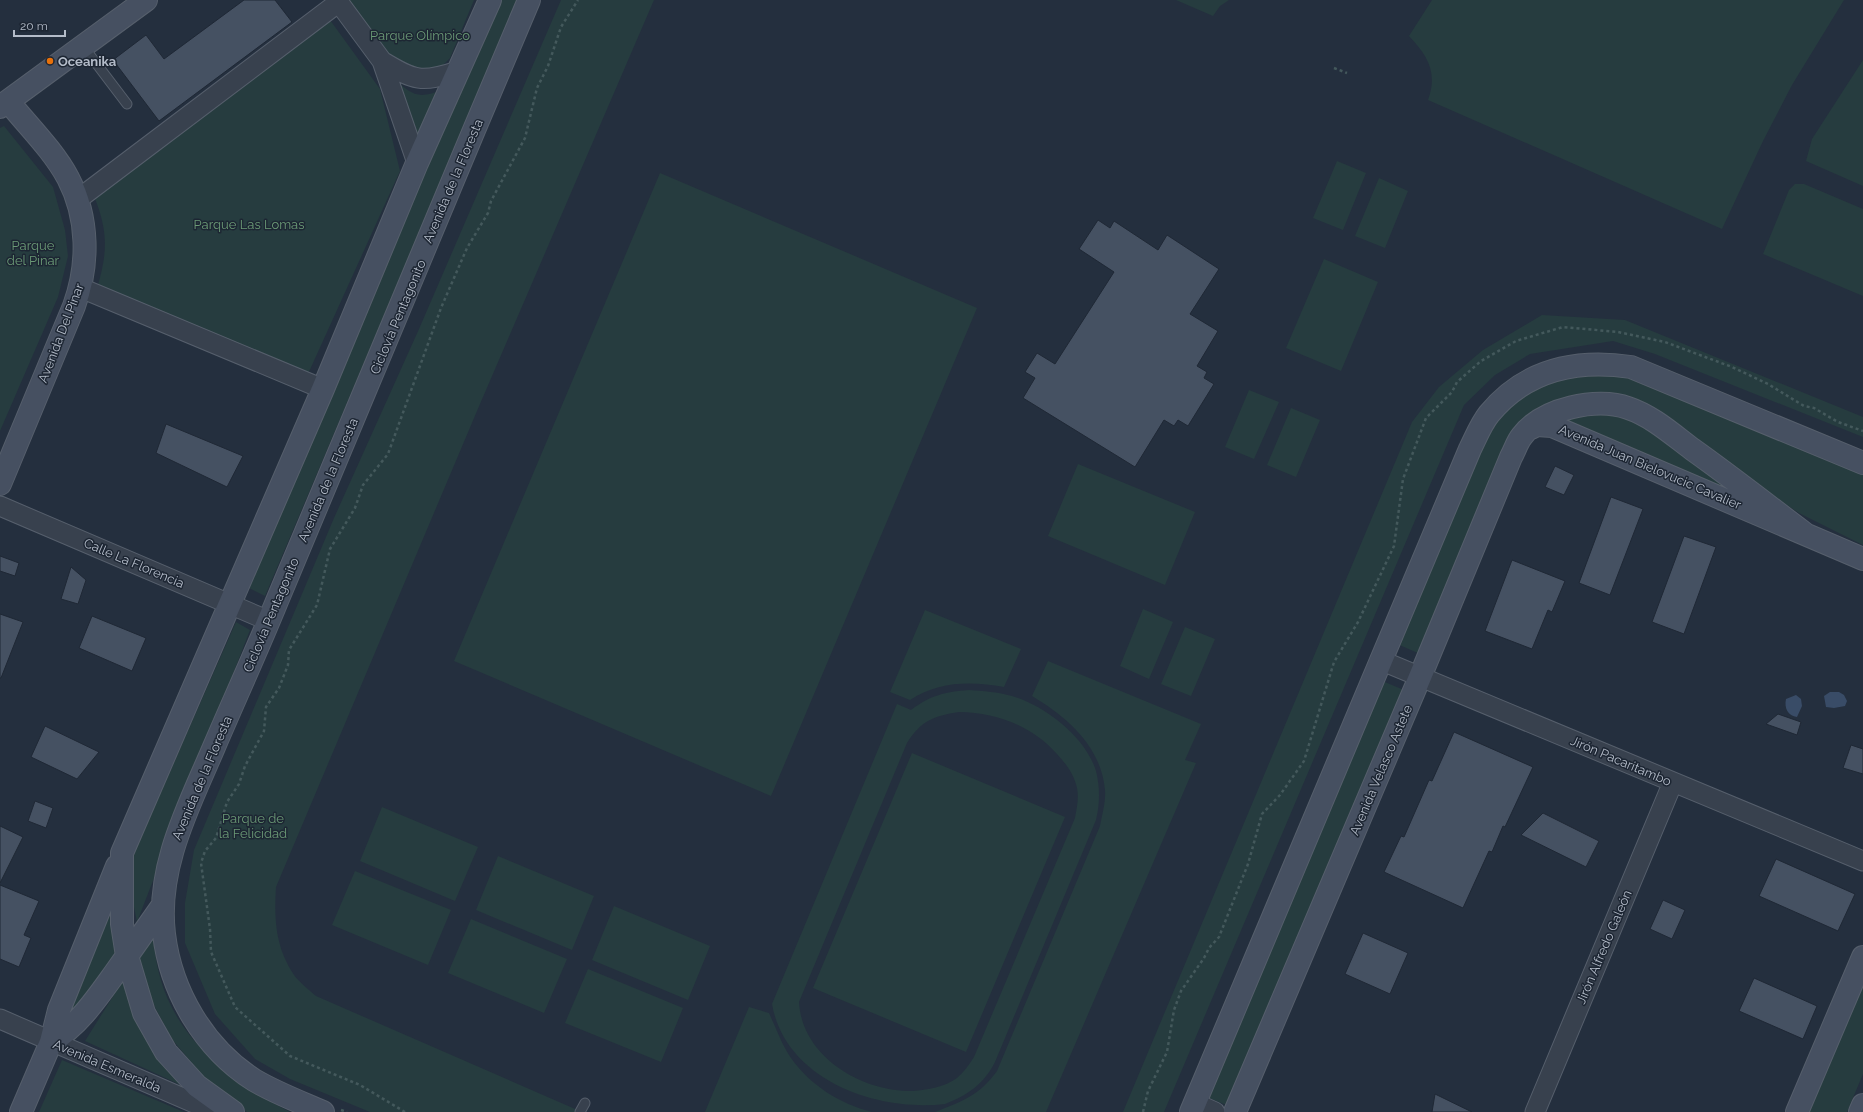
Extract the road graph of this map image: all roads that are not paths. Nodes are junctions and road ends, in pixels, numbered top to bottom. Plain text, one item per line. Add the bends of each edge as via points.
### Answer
1 (146, 0) edge
2 (490, 0) edge
3 (529, 0) edge
4 (338, 1) edge
5 (83, 46) junction
6 (382, 61) junction
7 (458, 71) junction
8 (4, 104) edge
9 (127, 104) dead end
10 (417, 163) junction
11 (77, 200) junction
12 (81, 288) junction
13 (323, 389) junction
14 (1528, 429) junction
15 (1863, 463) edge
16 (0, 484) edge
17 (0, 506) edge
18 (1804, 533) junction
19 (1863, 558) edge
20 (230, 604) junction
21 (269, 621) junction
22 (1380, 660) junction
23 (1420, 677) junction
24 (1673, 782) junction
25 (122, 853) junction
26 (1863, 861) edge
27 (163, 905) junction
28 (127, 956) junction
29 (1863, 957) edge
30 (0, 1019) edge
31 (51, 1042) junction
32 (584, 1102) dead end
33 (1863, 1105) edge
34 (1193, 1108) edge
35 (331, 1110) edge
36 (21, 1112) edge
37 (215, 1112) edge
38 (233, 1112) edge
39 (580, 1112) edge
40 (1215, 1112) edge
41 (1235, 1112) edge
42 (1535, 1112) edge
43 (1797, 1112) edge
44 (1860, 1112) edge

1 - 5 main road
2 - 7 main road
3 - 21 main road, Avenida de la Floresta
4 - 6 street
4 - 11 street
5 - 8 main road
5 - 9 lane
6 - 7 street via 402,73 419,79 435,79
6 - 10 street
7 - 10 main road
8 - 11 main road, Avenida Del Pinar via 56,161 68,178
10 - 13 main road
11 - 12 main road, Avenida Del Pinar via 85,243
12 - 13 street
12 - 16 main road, Avenida Del Pinar
13 - 20 main road
14 - 18 main road, Avenida Juan Bielovucic Cavalier via 1537,425 1552,426
14 - 18 main road, Avenida Juan Bielovucic Cavalier via 1548,416 1575,406 1599,404 1628,408 1645,415 1671,433
14 - 23 main road, Avenida Velasco Astete via 1521,436 1511,457
15 - 22 main road via 1631,366 1573,365 1550,371 1512,392 1489,414 1470,449
17 - 20 street, Calle La Florencia
18 - 19 main road, Avenida Juan Bielovucic Cavalier
20 - 21 street, Calle La Florencia
20 - 25 main road
21 - 27 main road, Avenida de la Floresta via 175,839
22 - 23 street, Jirón Pacaritambo
22 - 34 main road
23 - 24 street, Jirón Pacaritambo
23 - 41 main road, Avenida Velasco Astete
24 - 26 street, Jirón Pacaritambo
24 - 42 street, Jirón Alfredo Galeón
25 - 28 main road via 122,924
25 - 31 main road via 59,1010
27 - 28 main road, Avenida de la Floresta
27 - 35 main road via 164,932 174,977 198,1026 228,1059 252,1078 276,1092
28 - 31 main road, Avenida de la Floresta via 76,1023
28 - 38 main road via 144,1013 166,1052 197,1086
29 - 43 main road
30 - 31 street, Avenida Esmeralda
31 - 36 main road
31 - 37 street, Avenida Esmeralda
32 - 39 lane
33 - 44 main road
34 - 40 street

